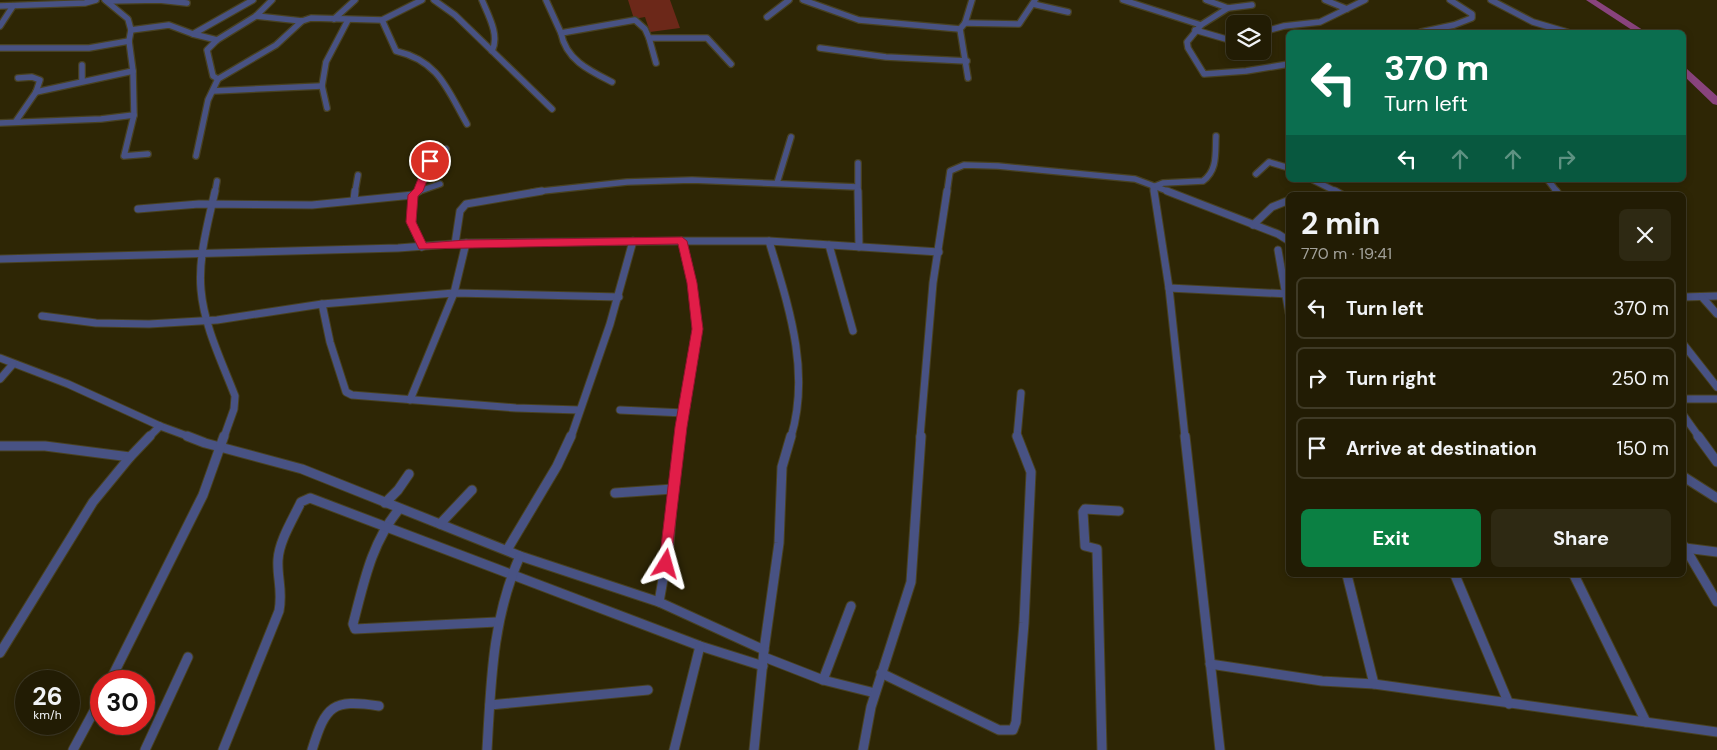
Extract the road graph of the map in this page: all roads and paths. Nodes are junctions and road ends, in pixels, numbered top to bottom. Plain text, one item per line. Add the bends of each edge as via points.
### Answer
1 (96, 0) edge
2 (253, 0) edge
3 (272, 0) edge
4 (355, 0) edge
5 (422, 0) edge
6 (434, 0) edge
7 (482, 0) edge
8 (546, 0) edge
9 (789, 0) edge
10 (803, 0) edge
11 (972, 0) edge
12 (1123, 0) edge
13 (1206, 0) edge
14 (1325, 0) edge
15 (1364, 0) edge
16 (1450, 0) edge
17 (1491, 0) edge
18 (106, 1) edge
19 (1034, 2) edge
20 (187, 3) dead end
21 (1252, 5) dead end
22 (0, 6) edge
23 (13, 6) junction
24 (1228, 8) junction
25 (1346, 9) junction
26 (1068, 12) dead end
27 (256, 16) junction
28 (767, 17) dead end
29 (334, 19) junction
30 (348, 20) junction
31 (382, 20) junction
32 (302, 21) junction
33 (965, 23) junction
34 (1201, 25) junction
35 (0, 26) edge
36 (960, 29) junction
37 (131, 30) junction
38 (1196, 30) junction
39 (1271, 30) edge
40 (1427, 30) edge
41 (1560, 30) edge
42 (561, 32) junction
43 (193, 34) junction
44 (649, 38) junction
45 (1226, 38) edge
46 (218, 40) junction
47 (129, 41) junction
48 (0, 48) edge
49 (820, 48) dead end
50 (492, 51) junction
51 (967, 61) junction
52 (656, 63) dead end
53 (731, 64) dead end
54 (1286, 64) edge
55 (82, 65) dead end
56 (134, 70) junction
57 (18, 78) dead end
58 (968, 78) dead end
59 (218, 80) junction
60 (82, 81) junction
61 (612, 82) dead end
62 (322, 86) junction
63 (212, 91) junction
64 (36, 92) junction
65 (327, 108) dead end
66 (552, 109) dead end
67 (134, 115) junction
68 (16, 121) junction
69 (0, 123) edge
70 (467, 124) dead end
71 (1216, 136) dead end
72 (791, 137) dead end
73 (446, 149) dead end
74 (148, 154) dead end
75 (196, 156) dead end
76 (858, 163) dead end
77 (1286, 167) edge
78 (1256, 174) dead end
79 (358, 175) dead end
80 (217, 181) dead end
81 (1317, 182) edge
82 (777, 183) junction
83 (440, 184) dead end
84 (857, 187) junction
85 (1153, 187) junction
86 (1336, 192) edge
87 (416, 193) junction
88 (354, 200) junction
89 (1286, 201) edge
90 (211, 204) junction
91 (138, 209) dead end
92 (1253, 225) junction
93 (1286, 240) edge
94 (682, 241) junction
95 (633, 242) junction
96 (769, 242) junction
97 (466, 243) junction
98 (455, 244) junction
99 (828, 245) junction
100 (859, 246) junction
101 (422, 247) junction
102 (1278, 250) dead end
103 (939, 252) junction
104 (202, 255) junction
105 (0, 259) edge
106 (1169, 288) junction
107 (1286, 289) edge
108 (454, 293) junction
109 (1286, 294) edge
110 (1717, 296) edge
111 (618, 297) junction
112 (1686, 297) edge
113 (1702, 297) junction
114 (322, 304) junction
115 (1717, 314) edge
116 (42, 316) dead end
117 (207, 321) junction
118 (853, 331) dead end
119 (1688, 356) edge
120 (0, 358) edge
121 (13, 364) junction
122 (0, 379) edge
123 (1717, 387) edge
124 (1021, 393) dead end
125 (1686, 399) edge
126 (1717, 399) edge
127 (410, 400) junction
128 (578, 410) junction
129 (620, 410) dead end
130 (684, 413) junction
131 (1686, 419) edge
132 (160, 426) junction
133 (0, 446) edge
134 (222, 448) junction
135 (130, 457) junction
136 (1717, 462) edge
137 (409, 474) dead end
138 (1686, 478) edge
139 (673, 489) junction
140 (472, 490) dead end
141 (615, 492) dead end
142 (1717, 498) edge
143 (385, 503) junction
144 (399, 509) junction
145 (1118, 511) dead end
146 (440, 524) junction
147 (385, 527) junction
148 (1686, 547) edge
149 (507, 550) junction
150 (1686, 550) edge
151 (1717, 552) edge
152 (520, 556) junction
153 (510, 574) junction
154 (1347, 577) edge
155 (1456, 577) edge
156 (1575, 577) edge
157 (659, 602) junction
158 (1717, 602) edge
159 (851, 606) dead end
160 (497, 622) junction
161 (700, 646) junction
162 (0, 653) edge
163 (188, 657) dead end
164 (764, 657) junction
165 (1210, 664) junction
166 (116, 670) edge
167 (881, 673) junction
168 (823, 680) junction
169 (1374, 684) junction
170 (648, 690) dead end
171 (875, 693) junction
172 (1509, 704) junction
173 (490, 705) junction
174 (379, 706) dead end
175 (90, 718) edge
176 (1646, 722) junction
177 (1717, 732) edge
178 (73, 750) edge
179 (145, 750) edge
180 (223, 750) edge
181 (312, 750) edge
182 (487, 750) edge
183 (674, 750) edge
184 (754, 750) edge
185 (863, 750) edge
186 (1102, 750) edge
187 (1220, 750) edge

1 - 23 street
2 - 43 street
3 - 27 street
4 - 29 street
5 - 31 street
6 - 50 street via 455,15
7 - 50 street via 495,37 496,46
8 - 42 street
9 - 28 street
10 - 36 street via 862,20
11 - 33 street
12 - 34 street
13 - 24 street
14 - 25 street
15 - 25 street
16 - 40 street via 1469,11 1472,18 1467,22
17 - 41 street via 1533,22
18 - 20 street
18 - 37 street via 128,19
19 - 26 street
19 - 33 street via 1019,24
21 - 24 street
22 - 23 street
23 - 35 street
24 - 34 street
25 - 39 street via 1320,22
27 - 32 street
27 - 46 street
29 - 30 street
29 - 32 street
30 - 31 street
30 - 62 street via 326,62
31 - 70 street via 398,52 414,55 437,72
32 - 59 street via 276,45
33 - 36 street
34 - 38 street
36 - 51 street
37 - 43 street via 169,25
37 - 47 street
38 - 45 street
38 - 54 street via 1186,42 1204,74
42 - 44 street via 635,20
42 - 61 street via 562,45 568,54
43 - 46 street
44 - 52 street
44 - 53 street via 707,38
46 - 59 street via 206,52 213,76
47 - 48 street via 89,48
47 - 56 street
49 - 51 street via 886,57
50 - 66 street
51 - 58 street
55 - 60 street
56 - 60 street
56 - 67 street
57 - 64 street via 40,80
59 - 63 street
60 - 64 street
62 - 63 street
62 - 65 street
63 - 75 street
64 - 68 street
67 - 68 street via 88,120
67 - 74 street via 124,156
68 - 69 street
71 - 85 street via 1216,159 1209,178
72 - 82 street
73 - 87 street via 430,161
76 - 84 street
77 - 78 street via 1269,162
79 - 88 street
80 - 90 street
81 - 86 street
82 - 84 street
82 - 98 street via 658,180 490,199 463,207
83 - 87 street
84 - 100 street
85 - 92 street
85 - 103 street via 1135,179 998,166 958,167 950,171
85 - 106 street
87 - 88 street
87 - 101 street via 411,222
88 - 90 street via 312,204
89 - 92 street via 1272,207
90 - 91 street
90 - 104 street
92 - 93 street
94 - 95 street
94 - 96 street
94 - 130 street via 698,329
95 - 97 street
95 - 111 street
96 - 99 street
96 - 164 street via 792,318 798,352 798,399 782,467 777,562
97 - 98 street
97 - 108 street
98 - 101 street
99 - 100 street
99 - 118 street
100 - 103 street
101 - 104 street
102 - 107 street
103 - 167 street via 926,352 911,582 905,609
104 - 105 street
104 - 117 street via 202,290
106 - 109 street
106 - 165 street
108 - 111 street
108 - 114 street
108 - 127 street
110 - 113 street
111 - 128 street
112 - 113 street
113 - 115 street
114 - 117 street
114 - 127 street via 346,392
116 - 117 street via 118,324
117 - 134 street via 234,396 234,409
119 - 123 street
120 - 121 street
121 - 122 street
121 - 132 street via 68,384
124 - 167 street via 1017,438 1032,472 1024,623 1013,730 999,730
125 - 126 street
127 - 128 street
128 - 149 street via 565,452
129 - 130 street
130 - 139 street
131 - 136 street
132 - 134 street
132 - 135 street
133 - 135 street via 45,446
134 - 143 street via 302,469
134 - 166 street via 203,495
135 - 162 street via 93,502
137 - 143 street
138 - 142 street
139 - 141 street
139 - 157 street via 669,545
140 - 146 street
143 - 144 street
144 - 146 street
144 - 147 street
145 - 186 street via 1085,509 1083,512 1085,546 1097,550
146 - 149 street
147 - 153 street
147 - 160 street via 370,561 353,624 355,629
147 - 180 street via 313,499 301,502 278,560 282,596 279,611
148 - 151 street
149 - 152 street
150 - 158 street
152 - 153 street
152 - 157 street
153 - 160 street
153 - 161 street
154 - 169 street
155 - 172 street
156 - 176 street
157 - 164 street
159 - 168 street
160 - 173 street
161 - 164 street
161 - 183 street
163 - 179 street
164 - 168 street
164 - 184 street
165 - 169 street via 1322,681
165 - 187 street
167 - 171 street
168 - 171 street
169 - 172 street
170 - 173 street
171 - 185 street
172 - 176 street
173 - 182 street
174 - 181 street via 350,702 327,712 320,721
175 - 178 street
176 - 177 street

